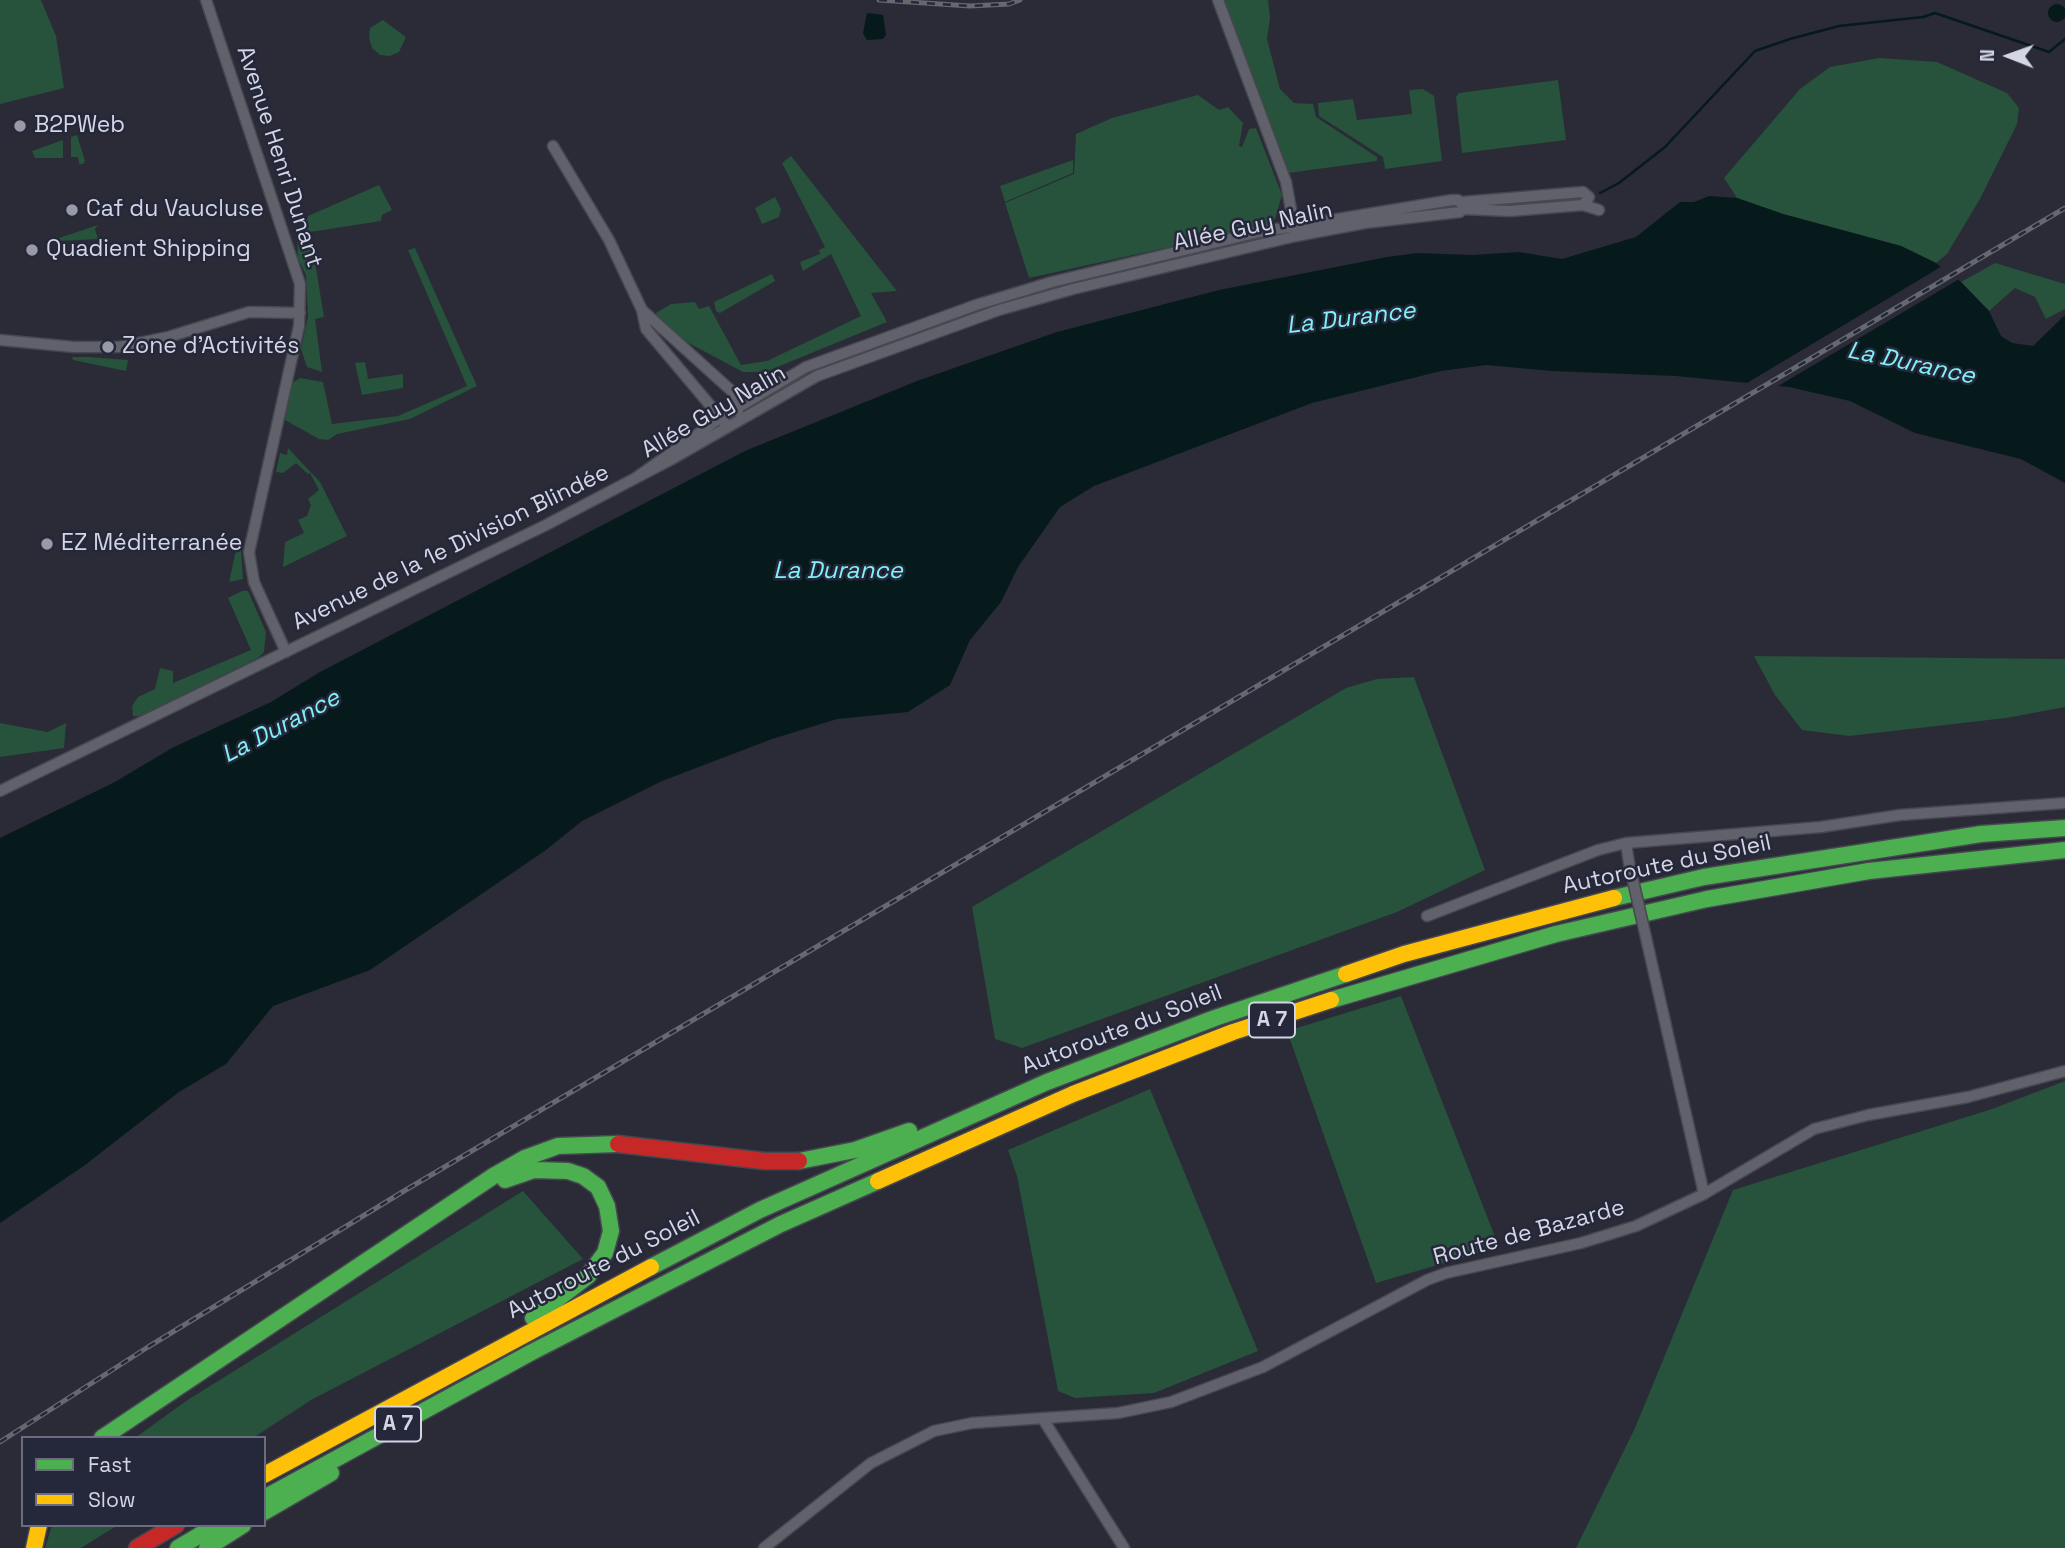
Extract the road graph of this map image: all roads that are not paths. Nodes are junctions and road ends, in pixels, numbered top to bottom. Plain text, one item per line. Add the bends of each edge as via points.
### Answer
1 (206, 0) edge
2 (1218, 0) edge
3 (553, 146) dead end
4 (1599, 210) dead end
5 (1295, 231) junction
6 (642, 310) junction
7 (300, 313) junction
8 (0, 340) edge
9 (735, 394) junction
10 (759, 394) junction
11 (738, 407) junction
12 (711, 410) junction
13 (728, 421) junction
14 (704, 430) junction
15 (634, 479) junction
16 (286, 652) junction
17 (0, 791) edge
18 (2065, 803) edge
19 (2065, 828) edge
20 (1626, 843) junction
21 (2065, 850) edge
22 (1427, 916) dead end
23 (2065, 1071) edge
24 (1048, 1082) junction
25 (1704, 1194) junction
26 (495, 1348) junction
27 (532, 1353) junction
28 (1043, 1419) junction
29 (105, 1436) edge
30 (120, 1436) edge
31 (266, 1474) edge
32 (266, 1497) edge
33 (266, 1511) edge
34 (31, 1527) edge
35 (39, 1527) edge
36 (173, 1527) edge
37 (214, 1527) edge
38 (240, 1527) edge
39 (26, 1548) edge
40 (34, 1548) edge
41 (137, 1548) edge
42 (178, 1548) edge
43 (207, 1548) edge
44 (764, 1548) edge
45 (1124, 1548) edge

1 - 7 street, Avenue Henri Dunant via 300,284
2 - 5 street via 1286,182
3 - 6 street via 609,240
4 - 5 street, Allée Guy Nalin via 1583,205 1510,211 1463,206
5 - 10 street, Allée Guy Nalin via 1185,248 1000,298 831,357
5 - 13 street, Allée Guy Nalin via 999,310 817,376
6 - 9 street
6 - 12 street via 646,329 696,384
7 - 8 street via 249,312 168,337 119,346
7 - 16 street, Avenue Henri Dunant via 249,552 258,593
9 - 10 street
9 - 11 street
10 - 11 street, Allée Guy Nalin
11 - 13 street
11 - 13 street, Allée Guy Nalin
12 - 13 street
12 - 14 street
13 - 14 street, Allée Guy Nalin
13 - 15 street, Allée Guy Nalin
14 - 15 street, Allée Guy Nalin
15 - 16 street, Avenue de la 1e Division Blindée
16 - 17 street, Avenue de la 1e Division Blindée
18 - 20 street
19 - 24 highway, Autoroute du Soleil / A 7 via 1981,834 1704,877 1551,913 1391,958 1214,1018
20 - 22 street
20 - 25 street, bridge
21 - 27 highway, Autoroute du Soleil / A 7 via 1869,871 1707,899 1409,975 1245,1028 1073,1094 781,1224
23 - 25 street, Route de Bazarde via 1814,1129
24 - 26 highway, Autoroute du Soleil / A 7 via 760,1210
24 - 29 highway via 1002,1092 889,1140 797,1161 605,1142 558,1146 526,1158
25 - 28 street, Route de Bazarde via 1618,1232 1427,1280 1272,1363 1208,1390 1135,1411
26 - 30 highway via 588,1276 605,1253 611,1231 607,1206 598,1187 583,1176 551,1168 499,1183
26 - 31 highway, Autoroute du Soleil / A 7
27 - 32 highway, Autoroute du Soleil / A 7
27 - 33 highway via 459,1403
28 - 44 street, Route de Bazarde via 972,1423 934,1431 871,1463
28 - 45 street
34 - 39 highway
35 - 40 highway
36 - 41 highway
37 - 42 highway
38 - 43 highway

